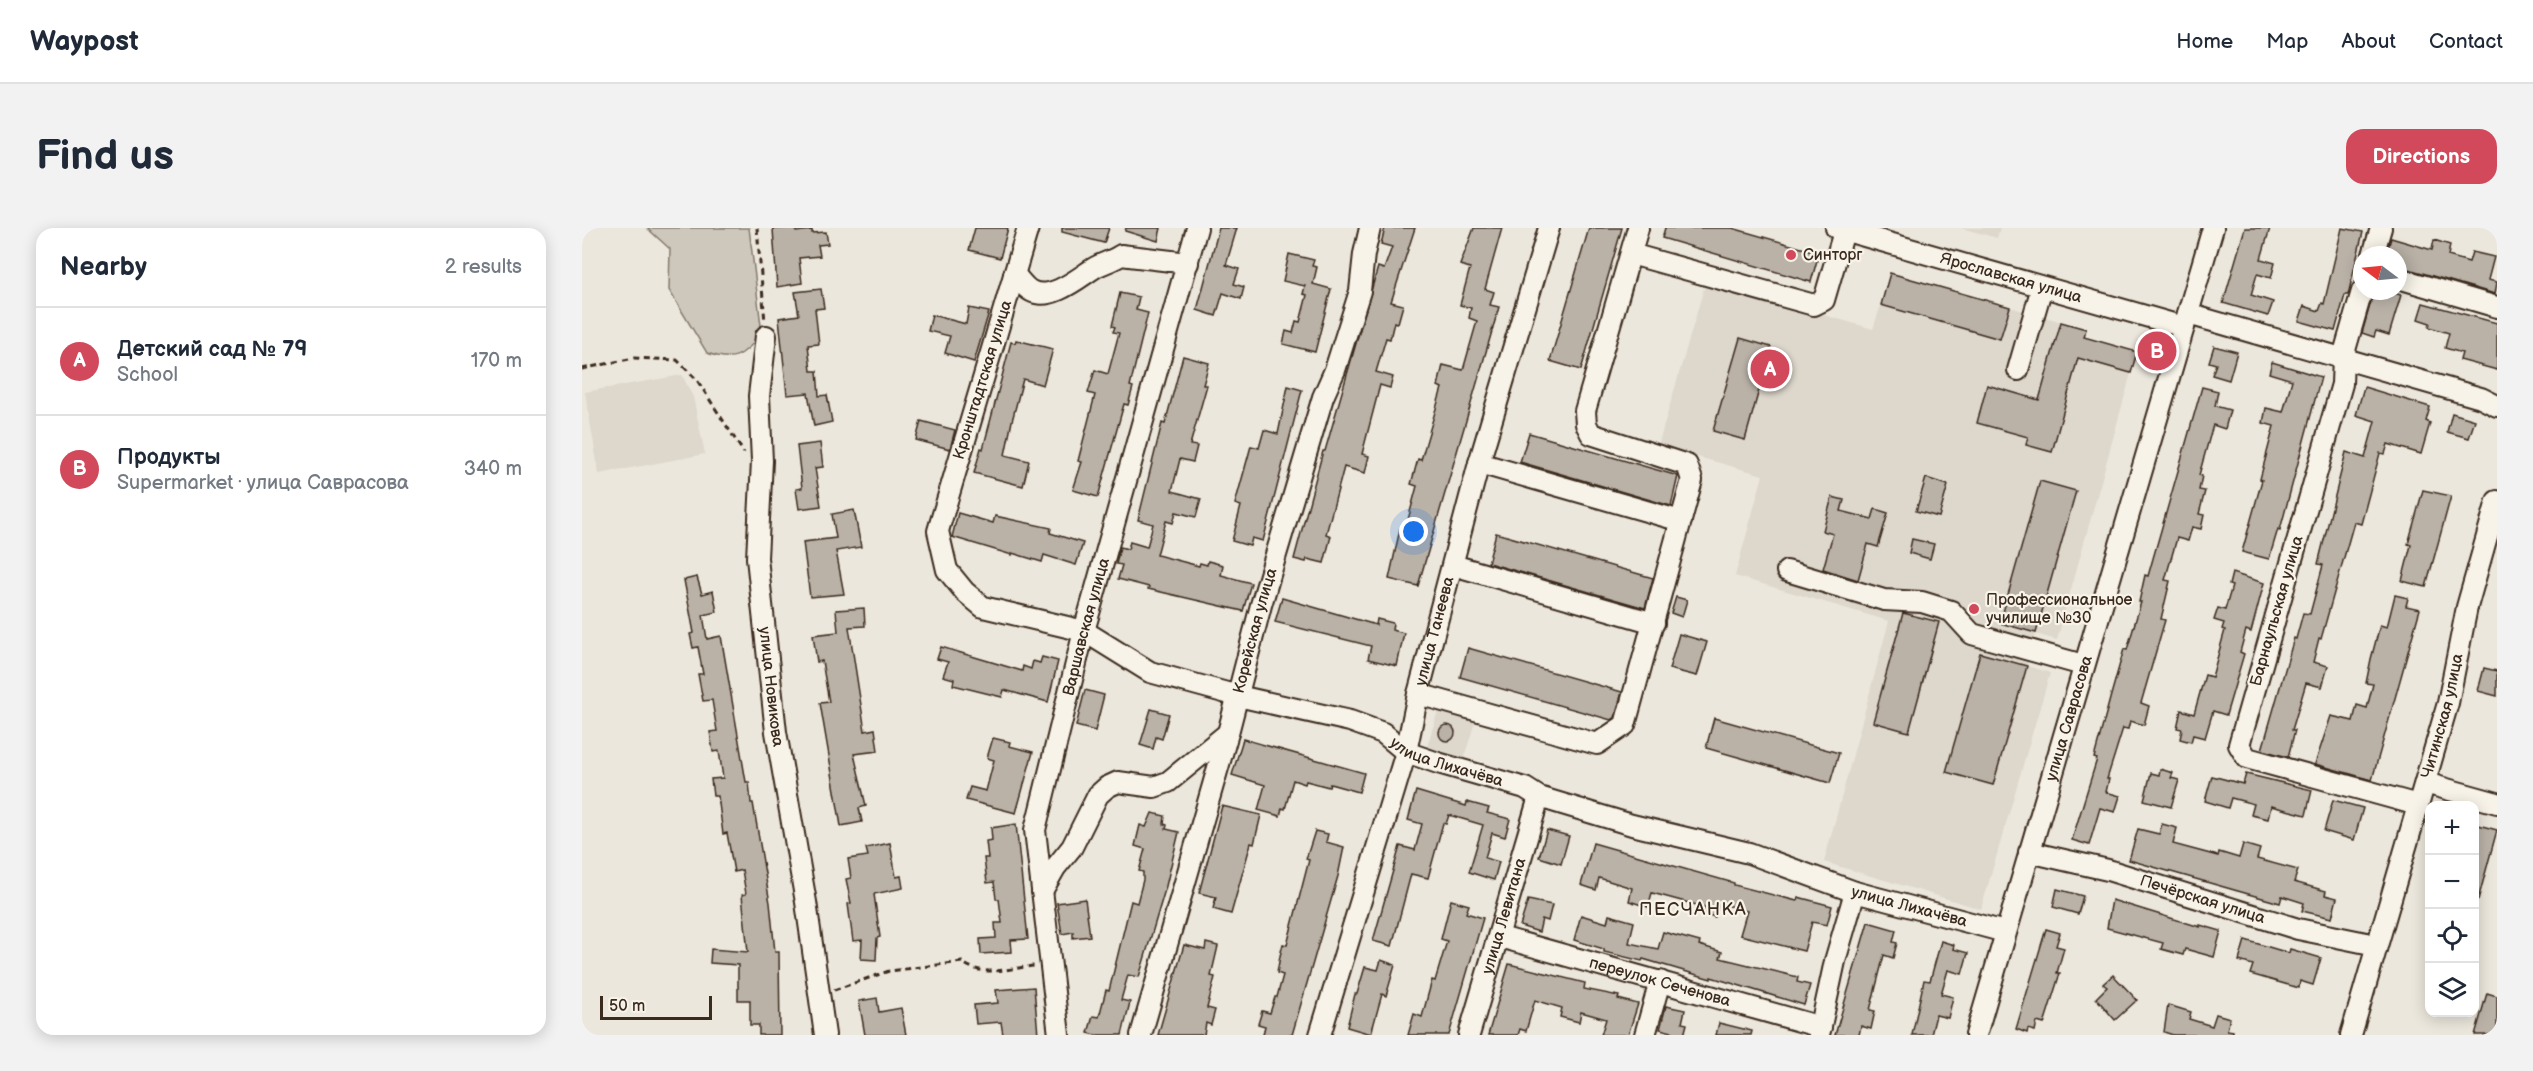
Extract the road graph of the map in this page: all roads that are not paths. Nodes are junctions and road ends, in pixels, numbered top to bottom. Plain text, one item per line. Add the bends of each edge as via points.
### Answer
1 (1028, 228) edge
2 (1197, 228) edge
3 (1370, 228) edge
4 (1549, 228) edge
5 (1638, 228) edge
6 (2213, 228) edge
7 (2381, 228) edge
8 (1842, 229) edge
9 (2376, 246) edge
10 (1631, 254) junction
11 (1188, 263) junction
12 (1014, 274) junction
13 (2407, 281) edge
14 (2042, 287) junction
15 (2359, 300) edge
16 (2497, 307) edge
17 (2186, 320) junction
18 (766, 336) road end
19 (2343, 357) junction
20 (2018, 370) dead end
21 (2497, 406) edge
22 (1479, 463) junction
23 (2497, 501) edge
24 (1681, 520) junction
25 (938, 531) joint
26 (1453, 565) junction
27 (1787, 571) dead end
28 (1654, 623) junction
29 (1084, 631) junction
30 (2083, 665) junction
31 (1418, 694) junction
32 (1238, 696) junction
33 (1228, 733) junction
34 (1406, 752) junction
35 (2425, 783) junction
36 (1539, 797) junction
37 (2497, 803) edge
38 (2418, 805) junction
39 (2029, 852) junction
40 (1042, 891) junction
41 (1855, 892) junction
42 (2005, 932) junction
43 (1500, 937) junction
44 (2376, 945) junction
45 (1660, 981) junction
46 (1820, 1031) edge
47 (825, 1035) edge
48 (1059, 1035) edge
49 (1141, 1035) edge
50 (1320, 1035) edge
51 (1469, 1035) edge
52 (1645, 1035) edge
53 (1976, 1035) edge
54 (2351, 1035) edge

1 - 12 street, Кронштадтская улица
2 - 11 street, Варшавская улица
3 - 32 street, Корейская улица via 1360,291 1323,397
4 - 22 street, улица Танеева
5 - 10 street
6 - 17 street, улица Саврасова
7 - 9 street
8 - 10 street via 1824,300 1814,305
8 - 14 street, Ярославская улица
10 - 24 street via 1585,411 1586,424 1591,434 1687,465 1692,480
11 - 12 street via 1120,255 1047,294 1030,291
11 - 29 street, Варшавская улица
12 - 25 street, Кронштадтская улица
13 - 16 street
14 - 17 street, Ярославская улица
14 - 20 street
15 - 19 street, Барнаульская улица
17 - 19 street, Ярославская улица
17 - 30 street, улица Саврасова
18 - 47 street, улица Новикова via 759,396 757,558 776,732
19 - 21 street, Ярославская улица
19 - 38 street, Барнаульская улица via 2342,384 2239,745 2247,758
22 - 24 street
22 - 26 street, улица Танеева
23 - 35 street, Читинская улица
24 - 28 street
25 - 29 street, улица Лихачёва via 946,570 983,607
26 - 28 street
26 - 31 street, улица Танеева
27 - 30 street via 1884,600 1922,602 1951,611 1972,634
28 - 31 street via 1625,725 1598,744
29 - 32 street, улица Лихачёва via 1150,672
29 - 40 street, Варшавская улица via 1035,830
30 - 39 street, улица Саврасова
31 - 34 street, улица Танеева
32 - 33 street, Корейская улица
32 - 34 street, улица Лихачёва via 1350,721 1383,733
33 - 40 street via 1168,782 1154,788 1118,782 1107,787 1098,795 1072,847
33 - 49 street, Корейская улица
34 - 36 street, улица Лихачёва via 1526,788
34 - 50 street, улица Танеева
35 - 37 street
35 - 38 street, Читинская улица
36 - 41 street, улица Лихачёва via 1749,854
36 - 43 street, улица Левитана
38 - 44 street, Читинская улица
39 - 42 street, улица Саврасова
39 - 44 street, Печёрская улица via 2108,870 2298,929
40 - 48 street, Варшавская улица
41 - 42 street, улица Лихачёва
41 - 46 street
42 - 53 street, улица Саврасова
43 - 45 street, переулок Сеченова
43 - 51 street, улица Левитана
44 - 54 street, Читинская улица
45 - 46 street, переулок Сеченова
45 - 52 street

